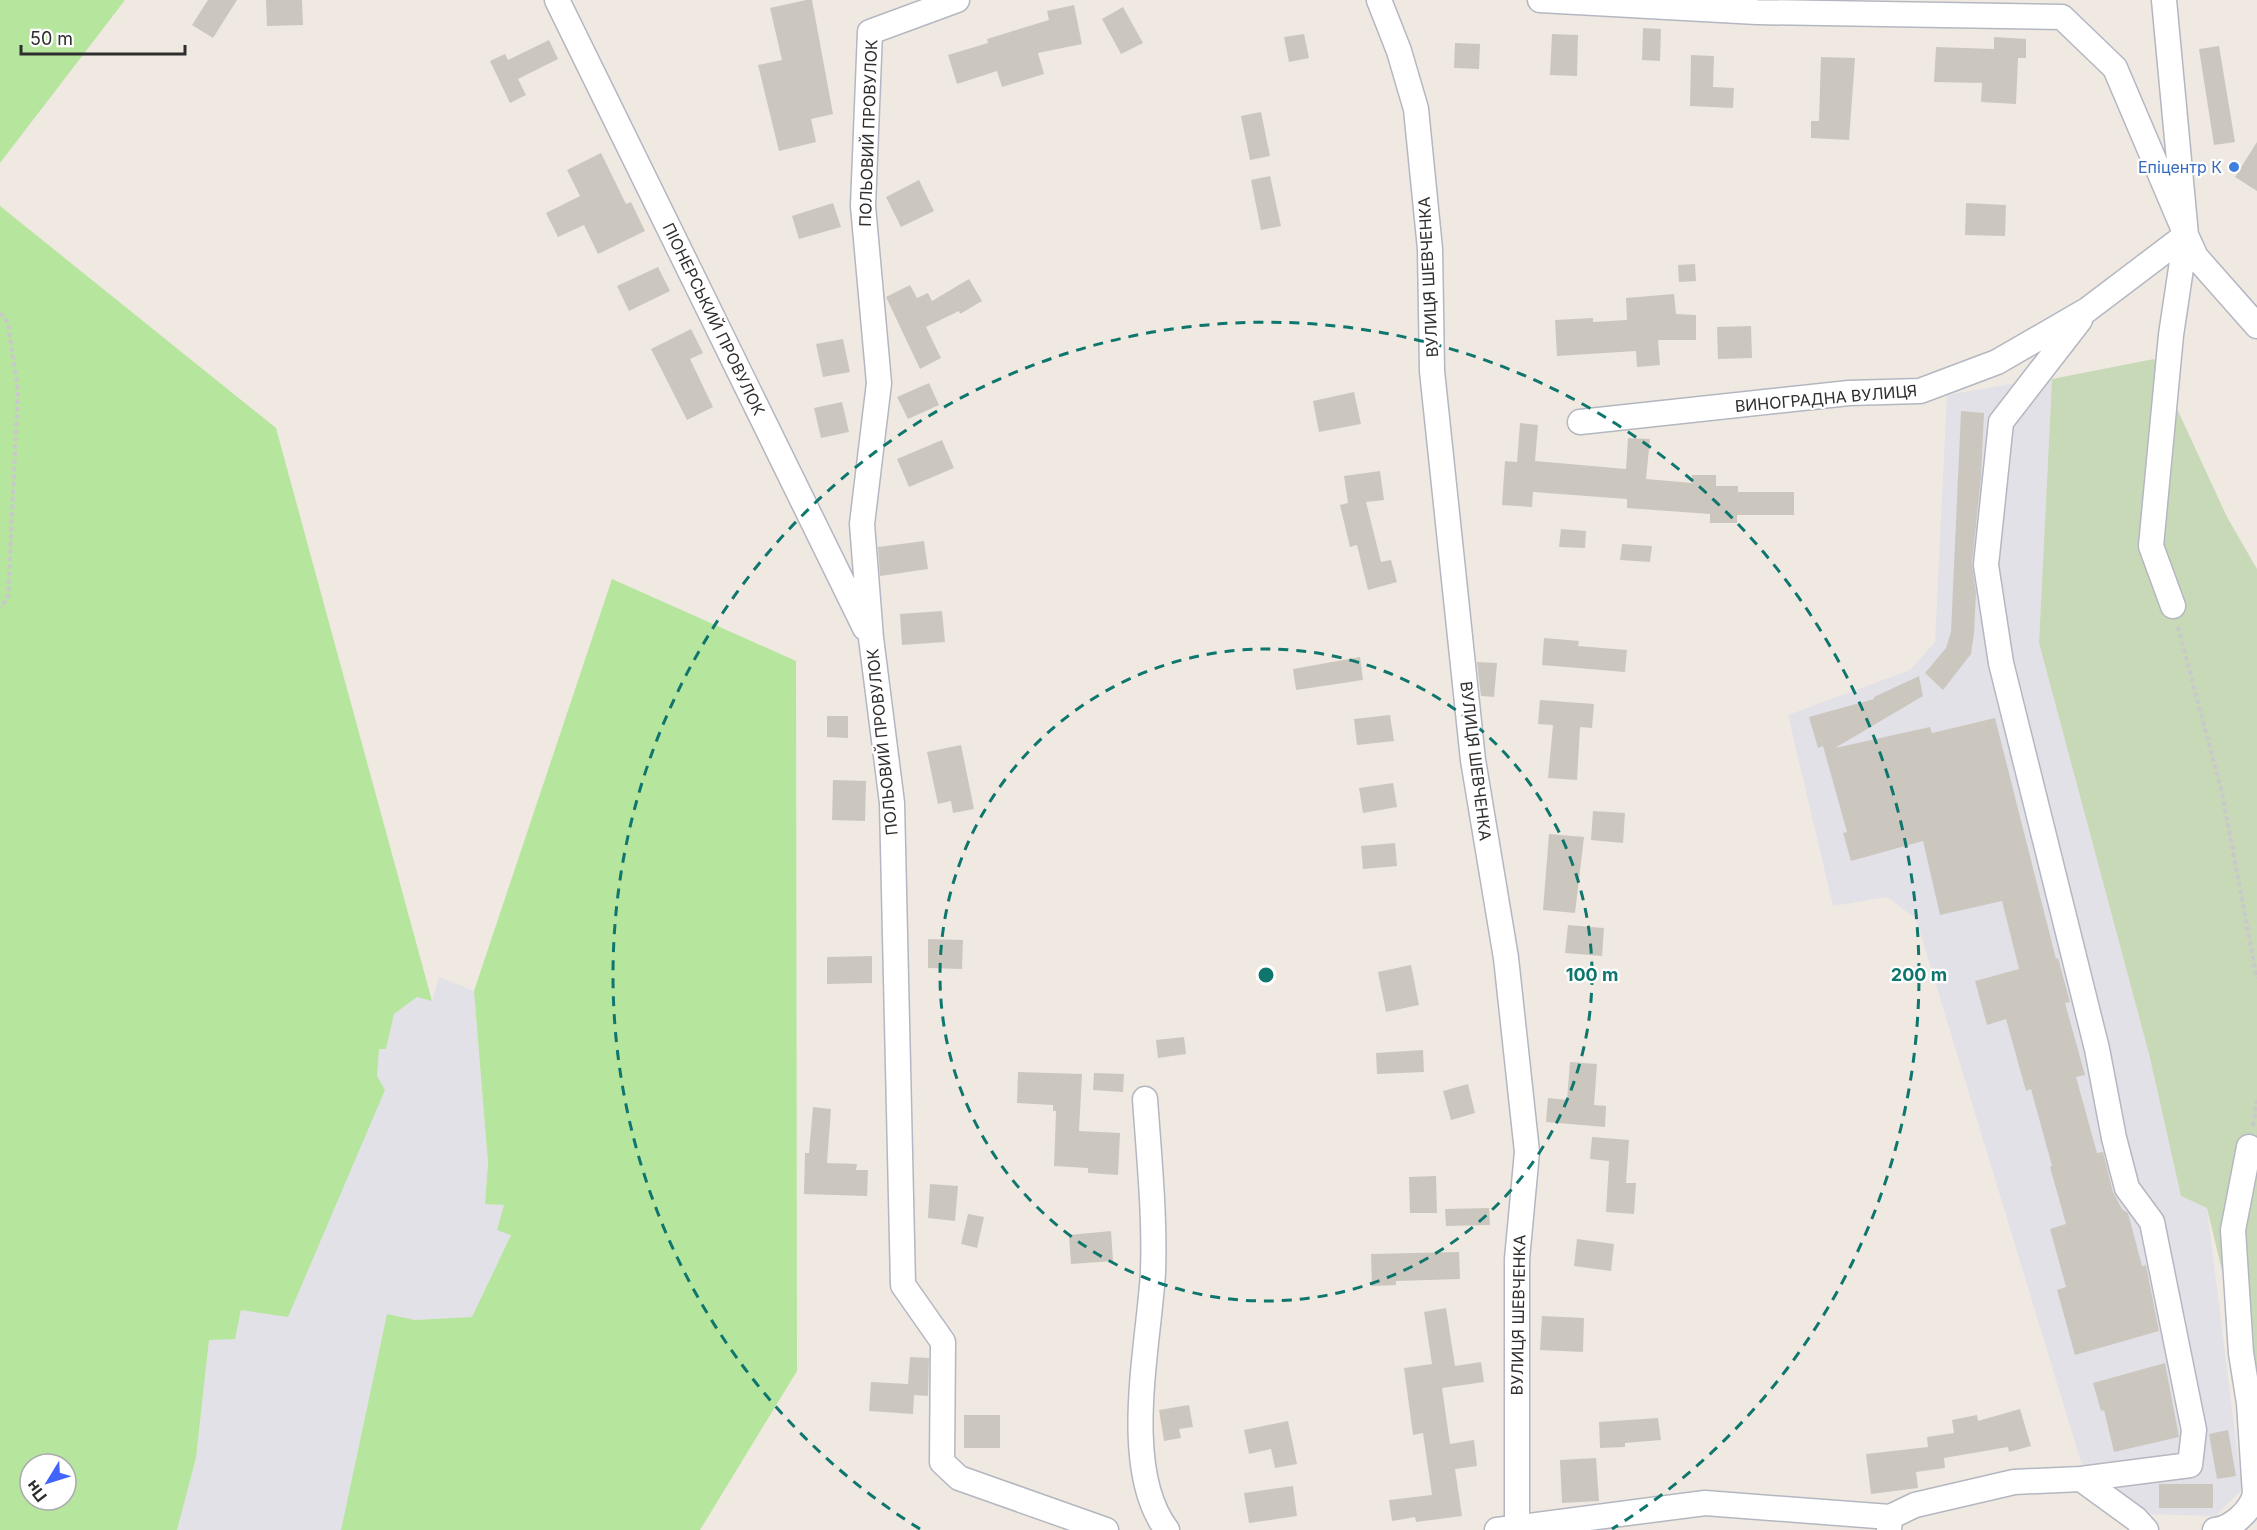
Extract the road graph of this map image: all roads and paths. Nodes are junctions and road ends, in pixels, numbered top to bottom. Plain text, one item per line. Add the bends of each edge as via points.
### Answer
1 (557, 0) edge
2 (1379, 0) edge
3 (1540, 0) edge
4 (2164, 0) edge
5 (939, 2) edge
6 (2186, 235) junction
7 (2087, 310) junction
8 (0, 313) edge
9 (2257, 326) edge
10 (1580, 422) dead end
11 (2173, 606) joint
12 (0, 608) edge
13 (871, 638) junction
14 (2257, 979) edge
15 (1145, 1099) dead end
16 (2249, 1147) dead end
17 (2081, 1479) junction
18 (2256, 1494) edge
19 (1890, 1523) edge
20 (1510, 1529) edge
21 (1106, 1530) edge
22 (1167, 1530) edge
23 (2146, 1530) edge
24 (2215, 1530) edge

1 - 13 street, ПІОНЕРСЬКИЙ ПРОВУЛОК
2 - 20 street, ВУЛИЦЯ ШЕВЧЕНКА via 1416,109 1430,249 1432,371 1473,760 1506,958 1527,1152 1517,1259
3 - 6 street via 1757,12 2062,17 2115,68
4 - 6 street
5 - 13 street, ПОЛЬОВИЙ ПРОВУЛОК via 870,32 863,206 879,383 862,525
6 - 7 street, ВИНОГРАДНА ВУЛИЦЯ
6 - 9 street via 2196,257
6 - 11 street via 2171,335 2151,546
7 - 10 street, ВИНОГРАДНА ВУЛИЦЯ via 1997,362 1920,391 1849,393
7 - 17 street via 2001,422 1986,565 2001,663 2095,1039 2114,1138 2127,1188 2152,1222 2194,1430 2190,1465
8 - 12 path via 8,323 18,391 8,597
11 - 14 path via 2222,793
13 - 21 street, ПОЛЬОВИЙ ПРОВУЛОК via 892,803 903,1285 943,1342 942,1462 959,1478
15 - 22 street via 1152,1272 1141,1372 1143,1466 1158,1518
16 - 18 street via 2233,1230
17 - 19 street via 2014,1482 1916,1505
17 - 23 street
18 - 24 street via 2252,1507 2223,1529
19 - 20 street, ВУЛИЦЯ ШЕВЧЕНКА via 1705,1503

